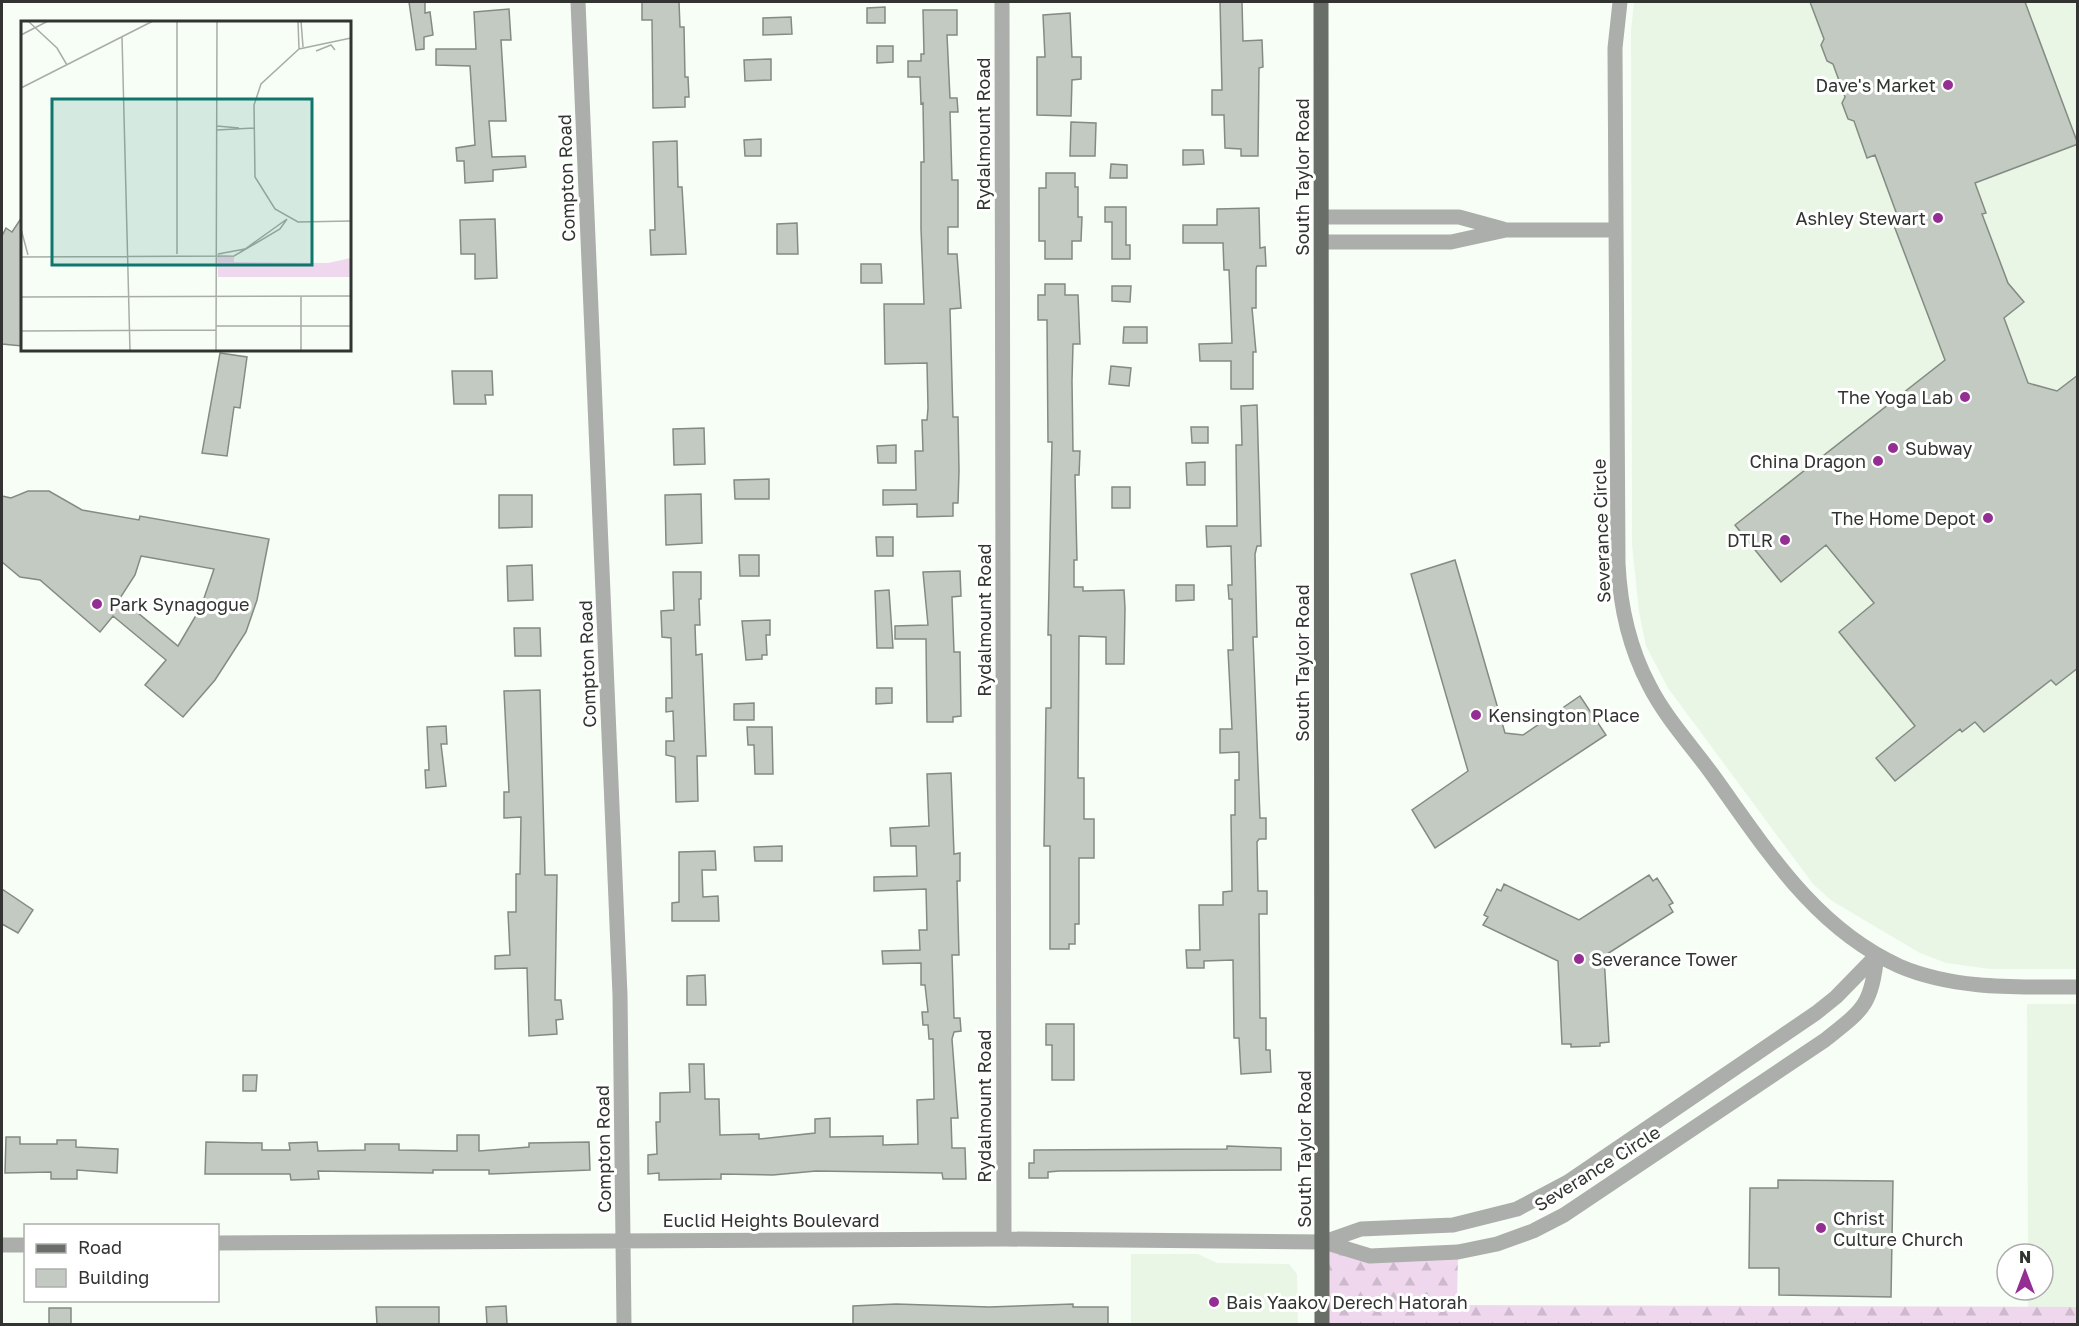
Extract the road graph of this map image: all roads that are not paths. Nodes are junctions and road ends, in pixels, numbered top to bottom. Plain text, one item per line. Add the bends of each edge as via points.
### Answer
1 (578, 2) edge
2 (1002, 2) edge
3 (1321, 2) edge
4 (1620, 2) edge
5 (1322, 216) junction
6 (1506, 230) junction
7 (1616, 230) junction
8 (1322, 242) junction
9 (1877, 955) junction
10 (2078, 987) edge
11 (1004, 1239) junction
12 (624, 1240) junction
13 (1324, 1242) junction
14 (219, 1243) edge
15 (2, 1245) edge
16 (24, 1245) edge
17 (624, 1324) edge
18 (1322, 1324) edge

1 - 12 street, Compton Road via 620,995
2 - 11 street, Rydalmount Road
3 - 5 main road, South Taylor Road
4 - 7 street, Severance Circle via 1614,48
5 - 6 street via 1460,217
5 - 8 main road, South Taylor Road
6 - 7 street
6 - 8 street via 1451,242
7 - 9 street, Severance Circle via 1619,572 1634,652 1669,717 1787,877 1843,933
8 - 13 main road, South Taylor Road
9 - 10 street, Severance Circle via 1915,972 1968,984
9 - 13 street, Severance Circle via 1816,1013 1542,1198 1485,1219 1423,1228 1361,1229
9 - 13 street, Severance Circle via 1866,1006 1850,1021 1564,1215 1497,1244 1458,1252 1370,1256
11 - 12 street, Euclid Heights Boulevard
11 - 13 street, Euclid Heights Boulevard
12 - 14 street, Euclid Heights Boulevard
12 - 17 street, Compton Road
13 - 18 main road, South Taylor Road
15 - 16 street

